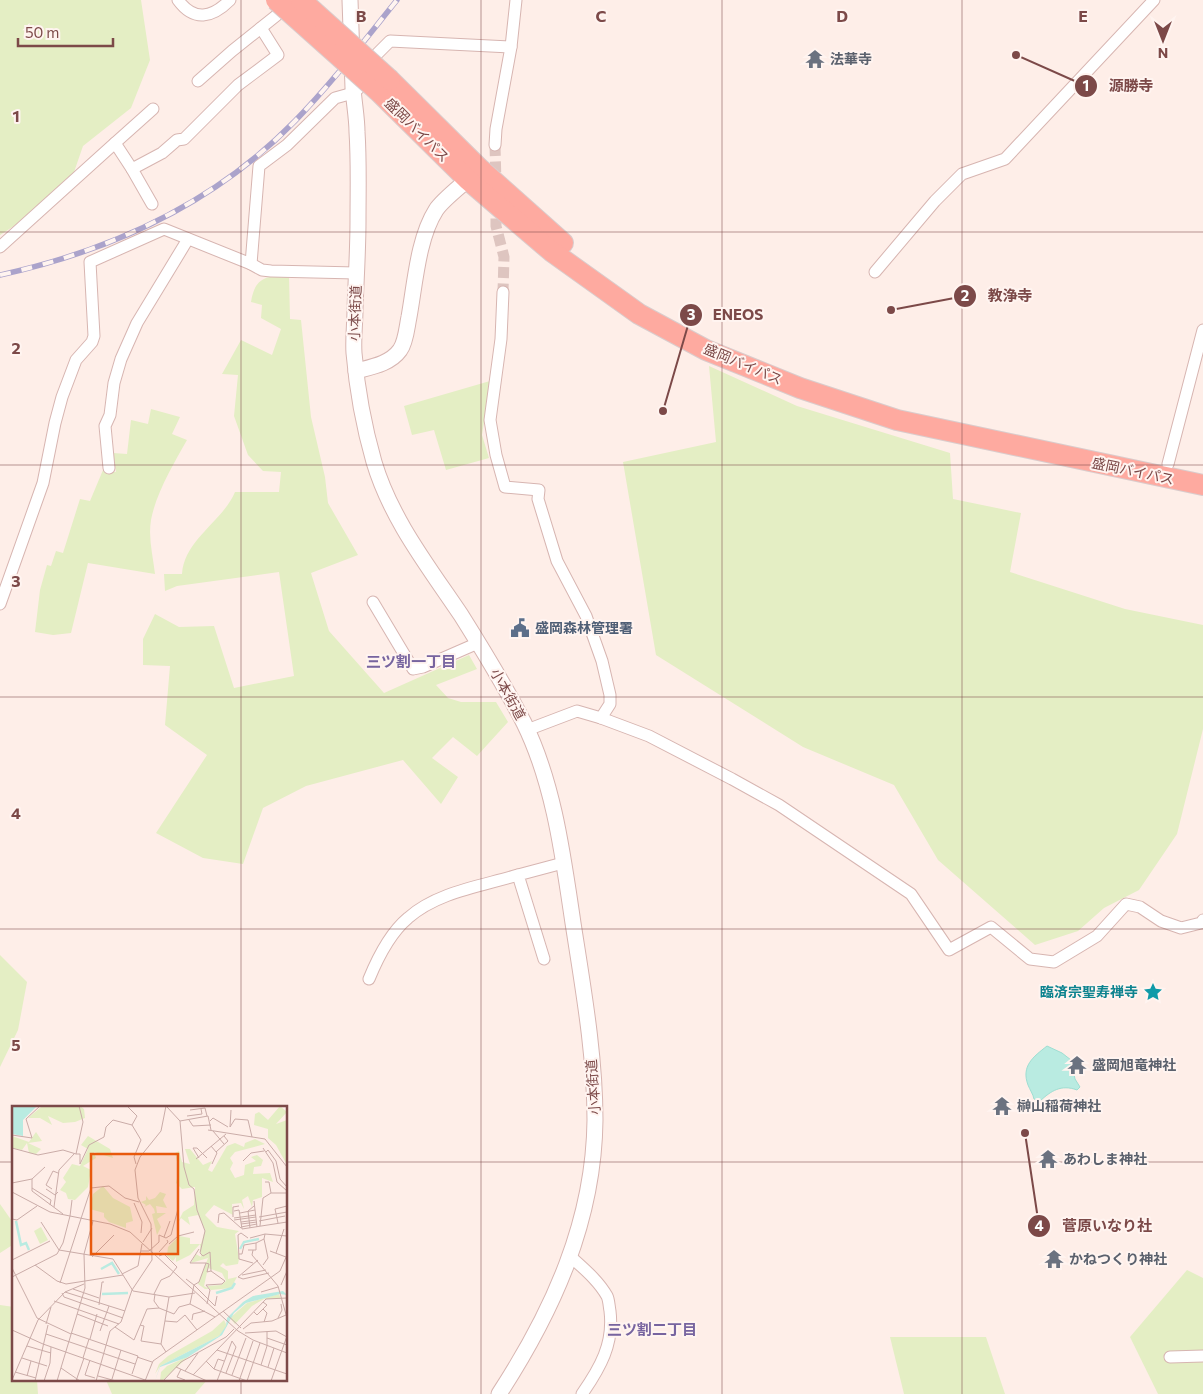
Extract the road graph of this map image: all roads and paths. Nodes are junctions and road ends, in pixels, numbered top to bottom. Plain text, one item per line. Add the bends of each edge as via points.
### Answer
1 (178, 0) edge
2 (230, 0) edge
3 (301, 0) edge
4 (350, 0) edge
5 (516, 0) edge
6 (1151, 2) edge
7 (277, 5) edge
8 (261, 28) junction
9 (512, 47) junction
10 (198, 81) dead end
11 (384, 86) junction
12 (353, 92) junction
13 (153, 109) dead end
14 (116, 143) junction
15 (495, 145) tunnel mouth
16 (132, 169) junction
17 (474, 175) junction
18 (152, 204) dead end
19 (188, 239) junction
20 (0, 247) edge
21 (251, 264) junction
22 (875, 272) dead end
23 (356, 273) junction
24 (503, 292) tunnel mouth
25 (1203, 330) edge
26 (356, 371) junction
27 (1168, 464) junction
28 (109, 468) dead end
29 (1203, 471) edge
30 (1203, 485) edge
31 (373, 602) dead end
32 (0, 604) edge
33 (478, 643) junction
34 (601, 718) junction
35 (527, 730) junction
36 (563, 863) junction
37 (518, 875) junction
38 (1203, 920) edge
39 (544, 959) dead end
40 (369, 979) dead end
41 (570, 1256) junction
42 (1203, 1356) edge
43 (1170, 1357) dead end
44 (499, 1394) edge
45 (582, 1394) edge

1 - 2 street via 184,8 201,16 216,11
3 - 11 highway, 盛岡バイパス, bridge
4 - 12 street, 小本街道
5 - 9 street
6 - 22 street via 1005,159 962,174
7 - 8 street
7 - 11 highway, 盛岡バイパス, bridge
8 - 10 street
8 - 16 street via 278,55 238,84 184,139 177,140 162,154
9 - 12 street via 390,41 374,57 364,82
9 - 15 street
11 - 17 highway, 盛岡バイパス
12 - 21 street via 335,98 287,145 260,166
12 - 23 street, 小本街道 via 358,134
13 - 14 street
14 - 16 street
14 - 20 street
16 - 18 street
17 - 26 street via 437,209 427,231 401,349 389,360
17 - 27 highway, 盛岡バイパス via 610,279 680,322 747,355 818,383 907,409
17 - 30 highway, 盛岡バイパス via 551,251 639,314 706,350 897,420
19 - 21 street
19 - 28 street via 138,323 121,359 105,426
19 - 32 street via 164,228 90,262 94,336 76,360 62,397 43,483
21 - 23 street via 271,271
23 - 26 street, 小本街道
24 - 34 street via 501,339 490,420 496,455 505,487 539,490 538,499 556,561 595,636 610,704
25 - 27 street
26 - 33 street, 小本街道 via 374,463 390,505
27 - 29 highway, 盛岡バイパス
31 - 33 street via 413,669
33 - 35 street, 小本街道
34 - 35 street via 577,711
34 - 38 street via 648,736 778,805 911,894 949,950 991,928 1030,959 1054,962 1097,936 1126,904 1140,907 1161,921 1181,928
35 - 36 street, 小本街道 via 546,779
36 - 37 street
36 - 41 street, 小本街道 via 581,978 595,1124 584,1208
37 - 39 street
37 - 40 street via 438,900 408,918 378,957
41 - 44 street, 小本街道 via 552,1303
41 - 45 street via 593,1277 608,1298 611,1320 608,1344 599,1369
42 - 43 street

